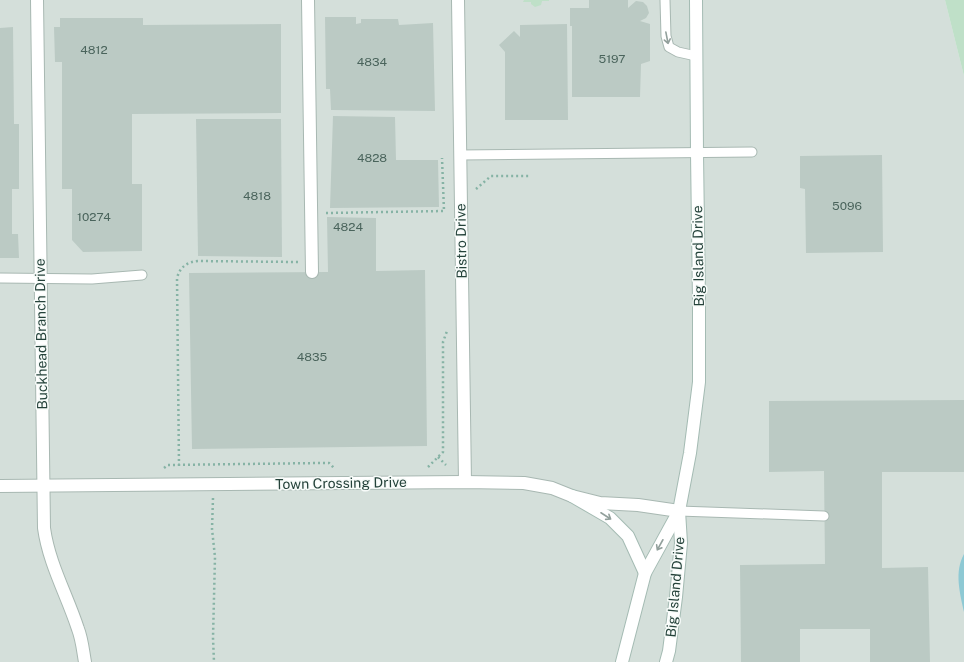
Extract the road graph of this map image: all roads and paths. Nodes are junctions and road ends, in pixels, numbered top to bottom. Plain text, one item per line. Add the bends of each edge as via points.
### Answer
1 (37, 0) edge
2 (308, 0) edge
3 (458, 0) edge
4 (666, 0) edge
5 (696, 0) edge
6 (696, 56) junction
7 (752, 152) dead end
8 (697, 153) junction
9 (460, 155) junction
10 (442, 158) dead end
11 (530, 176) dead end
12 (475, 189) dead end
13 (311, 213) junction
14 (312, 267) joint
15 (142, 275) dead end
16 (0, 278) edge
17 (41, 278) junction
18 (448, 328) dead end
19 (438, 457) junction
20 (446, 465) dead end
21 (179, 466) junction
22 (164, 468) dead end
23 (428, 468) dead end
24 (335, 469) dead end
25 (465, 482) junction
26 (0, 486) edge
27 (43, 486) junction
28 (572, 496) junction
29 (213, 498) dead end
30 (679, 511) junction
31 (824, 516) dead end
32 (645, 573) junction
33 (85, 662) edge
34 (214, 662) edge
35 (622, 662) edge
36 (666, 662) edge

1 - 17 street, Buckhead Branch Drive
2 - 13 street
3 - 9 street, Bistro Drive
4 -> 6 lane via 666,36 669,47
5 - 6 street, Big Island Drive
6 - 8 street, Big Island Drive
7 - 8 lane
8 - 9 lane
8 - 30 street, Big Island Drive via 698,382 690,453
9 - 25 street, Bistro Drive
10 - 13 path via 444,211
11 - 12 path via 491,176
13 - 14 street
14 - 21 path via 198,261 180,269 177,278
15 - 17 lane via 92,279
16 - 17 lane
17 - 27 street, Buckhead Branch Drive
18 - 19 path via 443,342 443,452
19 - 20 path
19 - 23 path
21 - 22 path via 168,465
21 - 24 path via 330,463
25 - 27 street, Town Crossing Drive
25 - 28 street, Town Crossing Drive via 524,483 552,488
26 - 27 street, Town Crossing Drive
27 - 33 street, Buckhead Branch Drive via 46,545 79,630
28 - 30 street, Town Crossing Drive via 600,503
28 -> 32 street via 610,518 628,536
29 - 34 path
30 - 31 lane
30 -> 32 street, Big Island Drive
30 - 36 street, Big Island Drive via 681,543
32 - 35 street, Big Island Drive

